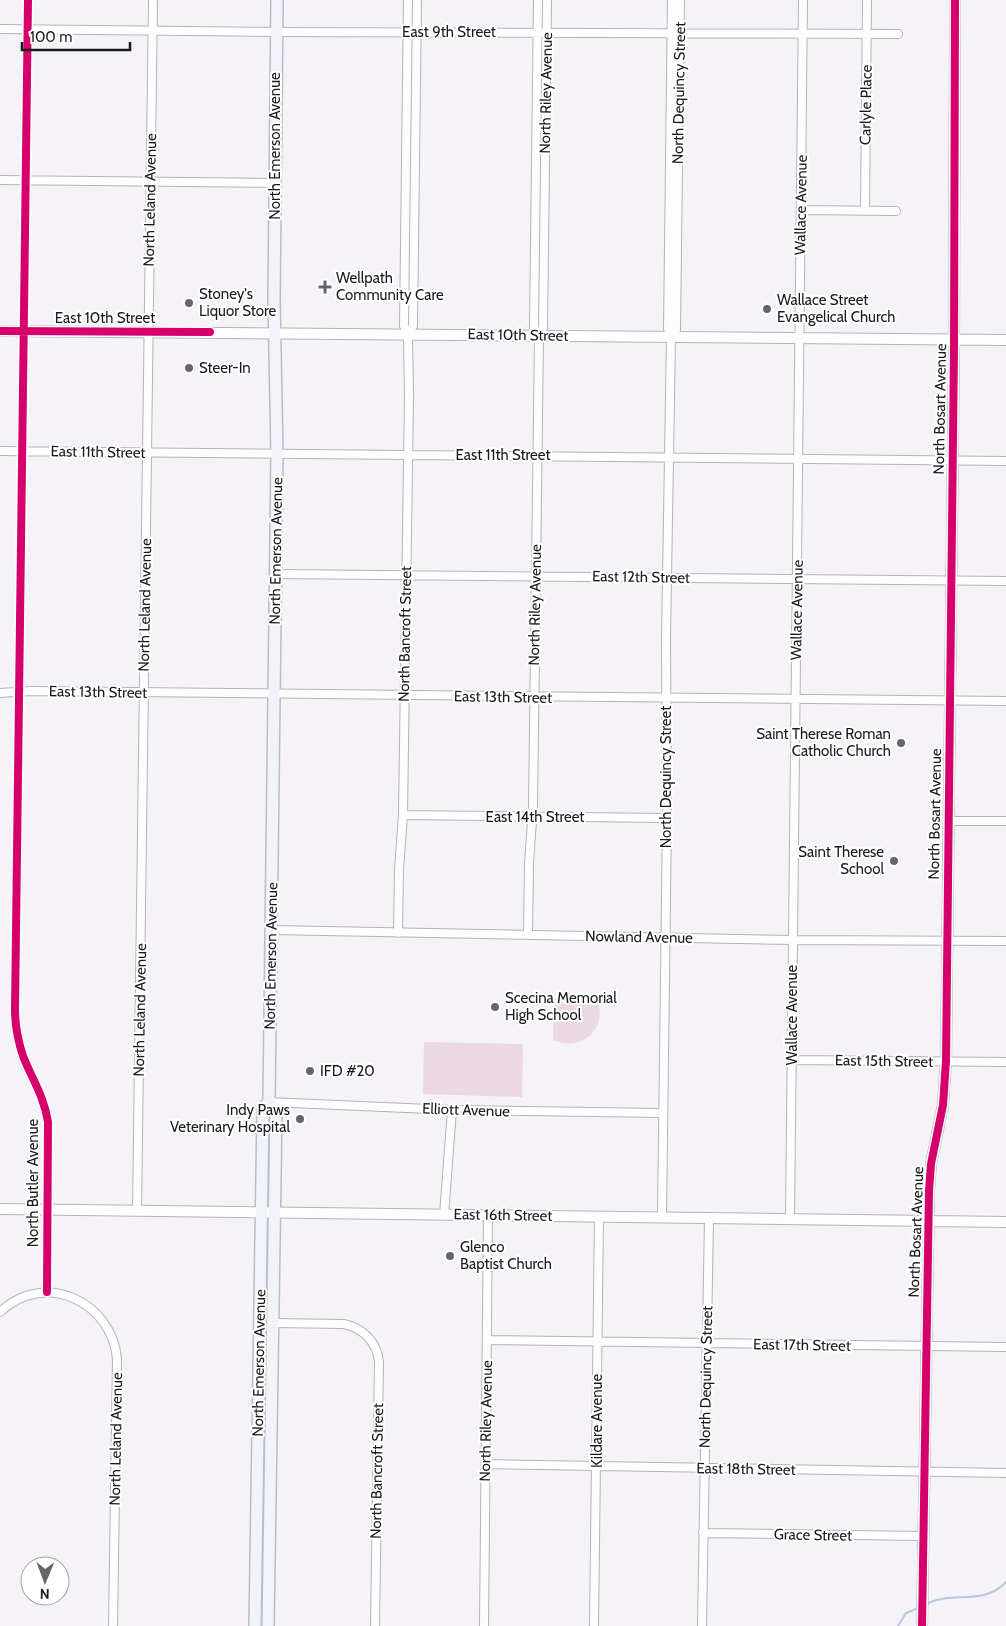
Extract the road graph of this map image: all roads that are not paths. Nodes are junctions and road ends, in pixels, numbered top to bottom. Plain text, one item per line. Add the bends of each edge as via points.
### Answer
1 (28, 0) edge
2 (153, 0) edge
3 (277, 0) edge
4 (408, 0) edge
5 (417, 0) edge
6 (538, 0) edge
7 (547, 0) edge
8 (672, 0) edge
9 (680, 0) edge
10 (803, 0) edge
11 (867, 0) edge
12 (955, 0) edge
13 (0, 29) edge
14 (27, 30) junction
15 (153, 31) junction
16 (276, 32) junction
17 (408, 32) junction
18 (417, 32) junction
19 (538, 33) junction
20 (547, 33) junction
21 (676, 34) junction
22 (803, 34) junction
23 (867, 34) junction
24 (898, 34) dead end
25 (0, 180) edge
26 (25, 180) junction
27 (150, 181) junction
28 (275, 183) junction
29 (406, 184) junction
30 (415, 184) junction
31 (536, 185) junction
32 (545, 185) junction
33 (801, 210) junction
34 (865, 210) junction
35 (896, 211) dead end
36 (0, 331) edge
37 (24, 331) junction
38 (148, 332) junction
39 (276, 333) junction
40 (408, 334) junction
41 (539, 336) junction
42 (671, 337) junction
43 (800, 338) junction
44 (954, 340) junction
45 (1006, 340) edge
46 (0, 451) edge
47 (22, 451) junction
48 (147, 452) junction
49 (278, 454) junction
50 (408, 455) junction
51 (537, 456) junction
52 (669, 457) junction
53 (798, 459) junction
54 (953, 460) junction
55 (1006, 461) edge
56 (276, 574) junction
57 (406, 575) junction
58 (536, 576) junction
59 (667, 577) junction
60 (797, 579) junction
61 (952, 580) junction
62 (1006, 581) edge
63 (20, 691) junction
64 (0, 693) edge
65 (144, 693) junction
66 (275, 694) junction
67 (404, 696) junction
68 (534, 697) junction
69 (666, 698) junction
70 (796, 699) junction
71 (950, 701) junction
72 (1006, 701) edge
73 (403, 815) junction
74 (532, 817) junction
75 (667, 818) junction
76 (949, 821) junction
77 (1006, 821) edge
78 (272, 930) junction
79 (398, 933) junction
80 (528, 935) junction
81 (666, 937) junction
82 (793, 940) junction
83 (947, 941) junction
84 (1006, 941) edge
85 (792, 1060) junction
86 (946, 1061) junction
87 (1006, 1062) edge
88 (270, 1102) junction
89 (452, 1110) junction
90 (662, 1113) junction
91 (0, 1210) edge
92 (48, 1210) junction
93 (137, 1211) junction
94 (262, 1212) junction
95 (274, 1212) junction
96 (444, 1215) junction
97 (488, 1215) junction
98 (599, 1217) junction
99 (662, 1218) junction
100 (709, 1218) junction
101 (790, 1220) junction
102 (928, 1221) junction
103 (1006, 1222) edge
104 (47, 1292) junction
105 (0, 1312) edge
106 (272, 1323) junction
107 (487, 1340) junction
108 (597, 1342) junction
109 (706, 1343) junction
110 (926, 1346) junction
111 (1006, 1348) edge
112 (486, 1464) junction
113 (596, 1465) junction
114 (704, 1469) junction
115 (925, 1472) junction
116 (1006, 1473) edge
117 (703, 1533) junction
118 (923, 1536) junction
119 (113, 1626) edge
120 (255, 1626) edge
121 (268, 1626) edge
122 (375, 1626) edge
123 (484, 1626) edge
124 (594, 1626) edge
125 (702, 1626) edge
126 (922, 1626) edge

1 - 14 street, North Butler Avenue
2 - 15 street, North Leland Avenue
3 - 16 main road, North Emerson Avenue
4 - 17 street, North Bancroft Street
5 - 18 street, North Bancroft Street
6 - 19 street, North Riley Avenue
7 - 20 street, North Riley Avenue
8 - 21 street, North Dequincy Street
9 - 21 street, North Dequincy Street
10 - 22 street, Wallace Avenue
11 - 23 street, Carlyle Place
12 - 44 main road, North Bosart Avenue
13 - 14 street, East 9th Street
14 - 15 street, East 9th Street
14 - 26 street, North Butler Avenue
15 - 16 street, East 9th Street
15 - 27 street, North Leland Avenue
16 - 17 street, East 9th Street
16 - 28 main road, North Emerson Avenue
17 - 18 street, East 9th Street
17 - 29 street, North Bancroft Street
18 - 19 street, East 9th Street
18 - 30 street, North Bancroft Street
19 - 20 street, East 9th Street
19 - 31 street, North Riley Avenue
20 - 21 street, East 9th Street
20 - 32 street, North Riley Avenue
21 - 22 street, East 9th Street
21 - 42 street, North Dequincy Street via 676,330
22 - 23 street, East 9th Street
22 - 33 street, Wallace Avenue
23 - 24 street, East 9th Street
23 - 34 street, Carlyle Place
25 - 26 street
26 - 27 street
26 - 37 street, North Butler Avenue
27 - 28 street
27 - 38 street, North Leland Avenue
28 - 39 main road, North Emerson Avenue
29 - 30 street
29 - 40 street, North Bancroft Street via 404,326
30 - 40 street, North Bancroft Street via 413,326
31 - 32 street
31 - 41 street, North Riley Avenue via 534,328
32 - 41 street, North Riley Avenue via 543,328
33 - 34 street
33 - 43 street, Wallace Avenue
34 - 35 street
36 - 37 main road, East 10th Street
37 - 38 main road, East 10th Street
37 - 47 street, North Butler Avenue
38 - 39 main road, East 10th Street
38 - 48 street, North Leland Avenue
39 - 40 main road, East 10th Street
39 - 49 main road, North Emerson Avenue
40 - 41 main road, East 10th Street
40 - 50 street, North Bancroft Street
41 - 42 main road, East 10th Street
41 - 51 street, North Riley Avenue
42 - 43 main road, East 10th Street
42 - 52 street, North Dequincy Street
43 - 44 main road, East 10th Street
43 - 53 street, Wallace Avenue
44 - 45 main road, East 10th Street
44 - 54 main road, North Bosart Avenue
46 - 47 street, East 11th Street
47 - 48 street, East 11th Street
47 - 63 street, North Butler Avenue
48 - 49 street, East 11th Street
48 - 65 street, North Leland Avenue
49 - 50 street, East 11th Street
49 - 56 main road, North Emerson Avenue
50 - 51 street, East 11th Street
50 - 57 street, North Bancroft Street
51 - 52 street, East 11th Street
51 - 58 street, North Riley Avenue
52 - 53 street, East 11th Street
52 - 59 street, North Dequincy Street
53 - 54 street, East 11th Street
53 - 60 street, Wallace Avenue
54 - 55 street, East 11th Street
54 - 61 main road, North Bosart Avenue
56 - 57 street, East 12th Street
56 - 66 main road, North Emerson Avenue
57 - 58 street, East 12th Street
57 - 67 street, North Bancroft Street
58 - 59 street, East 12th Street
58 - 68 street, North Riley Avenue
59 - 60 street, East 12th Street
59 - 69 street, North Dequincy Street
60 - 61 street, East 12th Street
60 - 70 street, Wallace Avenue
61 - 62 street, East 12th Street
61 - 71 main road, North Bosart Avenue
63 - 64 street, East 13th Street
63 - 65 street, East 13th Street
63 - 92 street, North Butler Avenue via 15,1015 21,1048 47,1116
65 - 66 street, East 13th Street
65 - 93 street, North Leland Avenue
66 - 67 street, East 13th Street
66 - 78 main road, North Emerson Avenue
67 - 68 street, East 13th Street
67 - 73 street, North Bancroft Street
68 - 69 street, East 13th Street
68 - 74 street, North Riley Avenue
69 - 70 street, East 13th Street
69 - 75 street, North Dequincy Street
70 - 71 street, East 13th Street
70 - 82 street, Wallace Avenue
71 - 72 street, East 13th Street
71 - 76 main road, North Bosart Avenue
73 - 74 street, East 14th Street
73 - 79 street, North Bancroft Street
74 - 75 street, East 14th Street
74 - 80 street, North Riley Avenue
75 - 81 street, North Dequincy Street
76 - 77 street
76 - 83 main road, North Bosart Avenue
78 - 79 street, Nowland Avenue
78 - 88 main road, North Emerson Avenue
79 - 80 street, Nowland Avenue
80 - 81 street, Nowland Avenue
81 - 82 street, Nowland Avenue
81 - 90 street, North Dequincy Street
82 - 83 street, Nowland Avenue
82 - 85 street, Wallace Avenue
83 - 84 street, Nowland Avenue
83 - 86 main road, North Bosart Avenue
85 - 86 street, East 15th Street
85 - 101 street, Wallace Avenue
86 - 87 street, East 15th Street
86 - 102 main road, North Bosart Avenue via 943,1106 930,1171
88 - 89 street, Elliott Avenue
88 - 94 main road, North Emerson Avenue via 263,1111
88 - 95 main road, North Emerson Avenue via 276,1111
89 - 90 street, Elliott Avenue
89 - 96 street
90 - 99 street, North Dequincy Street
91 - 92 main road, East 16th Street
92 - 93 main road, East 16th Street
92 - 104 street, North Butler Avenue
93 - 94 main road, East 16th Street
94 - 95 main road, East 16th Street
94 - 120 main road, North Emerson Avenue
95 - 96 main road, East 16th Street
95 - 106 main road, North Emerson Avenue
96 - 97 main road, East 16th Street
97 - 98 main road, East 16th Street
97 - 107 street, North Riley Avenue
98 - 99 main road, East 16th Street
98 - 108 street, Kildare Avenue
99 - 100 main road, East 16th Street
100 - 101 main road, East 16th Street
100 - 109 street, North Dequincy Street
101 - 102 main road, East 16th Street
102 - 103 main road, East 16th Street
102 - 110 main road, North Bosart Avenue
104 - 105 street via 18,1300
104 - 119 street, North Leland Avenue via 68,1296 91,1308 106,1325 116,1349
106 - 121 main road, North Emerson Avenue
106 - 122 street, North Bancroft Street via 355,1327 373,1342 377,1352
107 - 108 street, East 17th Street
107 - 112 street, North Riley Avenue
108 - 109 street, East 17th Street
108 - 113 street, Kildare Avenue
109 - 110 street, East 17th Street
109 - 114 street, North Dequincy Street
110 - 111 street, East 17th Street
110 - 115 main road, North Bosart Avenue
112 - 113 street, East 18th Street
112 - 123 street, North Riley Avenue
113 - 114 street, East 18th Street
113 - 124 street, Kildare Avenue
114 - 115 street, East 18th Street
114 - 117 street, North Dequincy Street
115 - 116 street, East 18th Street
115 - 118 main road, North Bosart Avenue
117 - 118 street, Grace Street
117 - 125 street, North Dequincy Street
118 - 126 main road, North Bosart Avenue

